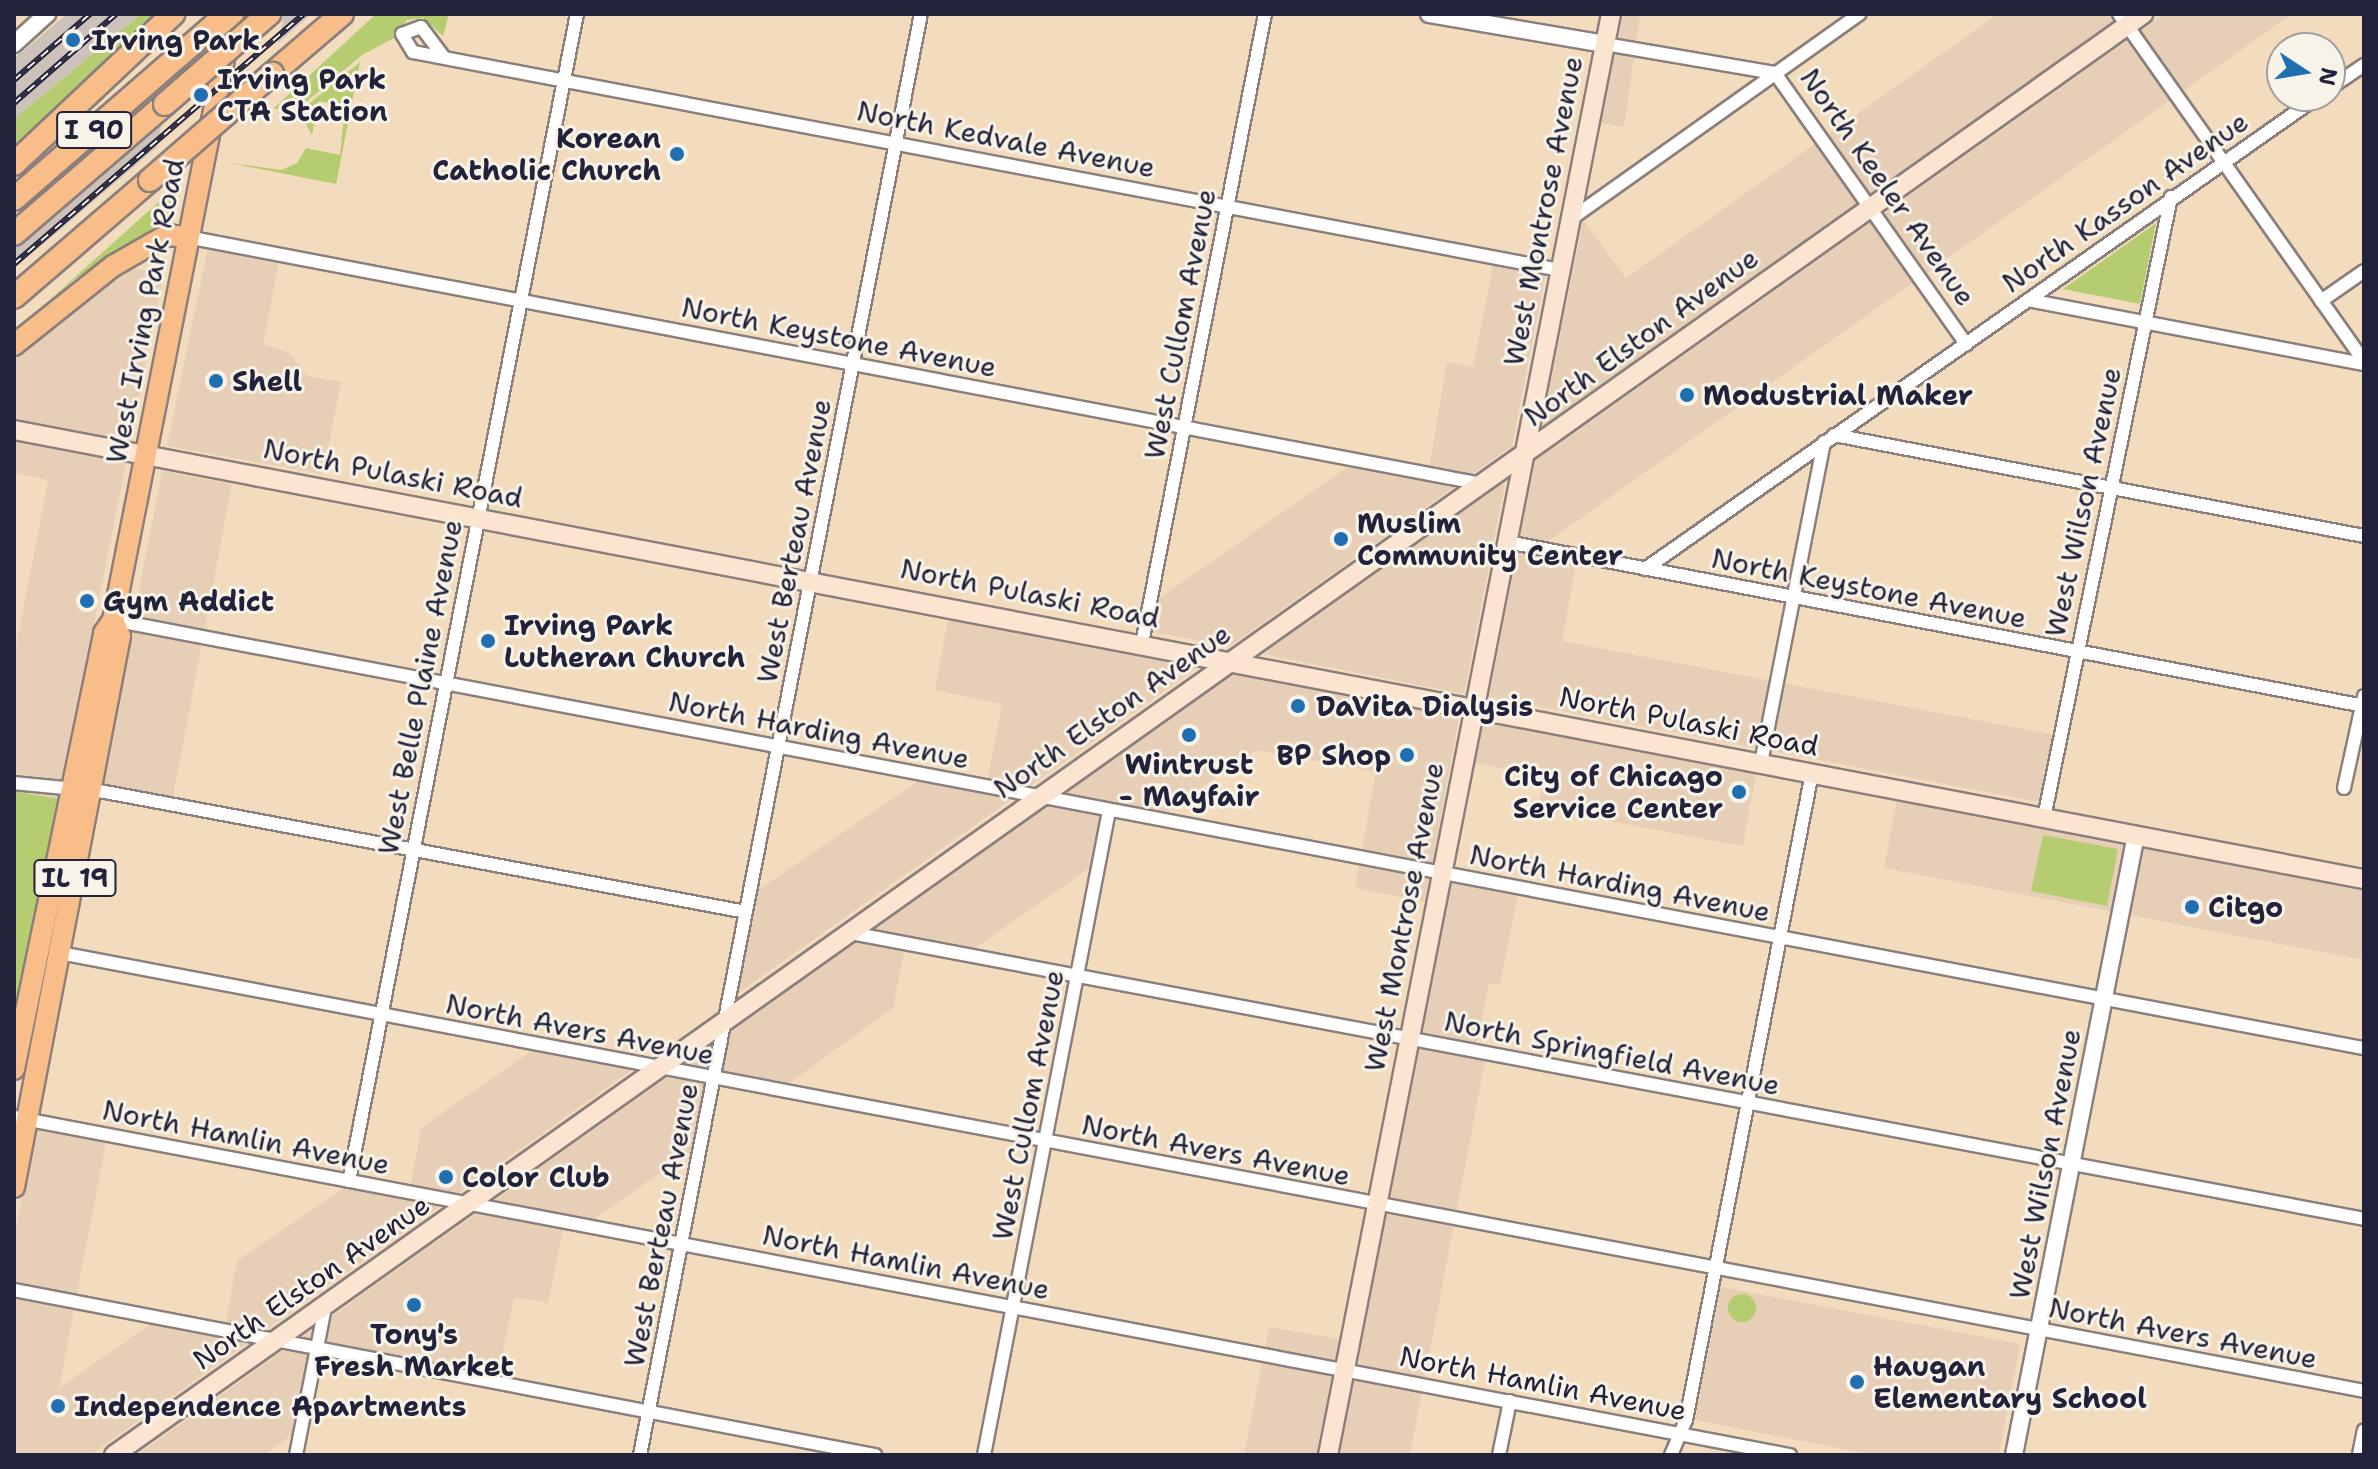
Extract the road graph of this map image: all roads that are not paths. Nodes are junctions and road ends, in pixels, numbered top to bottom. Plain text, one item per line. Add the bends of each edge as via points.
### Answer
1 (47, 14) edge
2 (173, 14) edge
3 (230, 14) edge
4 (269, 14) edge
5 (342, 14) edge
6 (577, 14) edge
7 (921, 14) edge
8 (1265, 14) edge
9 (1429, 14) edge
10 (1611, 14) edge
11 (1859, 14) edge
12 (2130, 18) edge
13 (14, 44) edge
14 (1605, 44) junction
15 (443, 56) dead end
16 (2364, 65) edge
17 (1775, 73) junction
18 (2346, 77) edge
19 (564, 79) junction
20 (2296, 112) edge
21 (896, 143) junction
22 (2225, 162) junction
23 (14, 164) edge
24 (2171, 197) junction
25 (14, 199) edge
26 (1227, 206) junction
27 (1872, 206) junction
28 (1571, 219) junction
29 (14, 234) edge
30 (187, 237) junction
31 (1560, 270) junction
32 (2364, 271) edge
33 (14, 297) edge
34 (2028, 300) junction
35 (520, 301) junction
36 (2321, 301) junction
37 (2147, 322) junction
38 (1966, 344) junction
39 (14, 345) edge
40 (2364, 362) edge
41 (853, 364) junction
42 (1184, 427) junction
43 (14, 430) edge
44 (1829, 438) junction
45 (145, 454) junction
46 (1524, 455) junction
47 (1482, 484) junction
48 (2112, 488) junction
49 (477, 517) junction
50 (2364, 536) edge
51 (1507, 542) junction
52 (1645, 569) junction
53 (811, 581) junction
54 (1794, 598) junction
55 (113, 620) junction
56 (1142, 643) junction
57 (2078, 652) junction
58 (1231, 661) junction
59 (445, 684) junction
60 (2363, 703) edge
61 (1474, 708) junction
62 (778, 746) junction
63 (1761, 763) junction
64 (1812, 773) junction
65 (14, 783) edge
66 (2344, 788) dead end
67 (69, 792) junction
68 (92, 794) junction
69 (1040, 797) junction
70 (1109, 811) junction
71 (2044, 818) junction
72 (2136, 835) junction
73 (412, 850) junction
74 (1441, 874) junction
75 (2364, 879) edge
76 (746, 912) junction
77 (851, 933) junction
78 (1780, 938) junction
79 (38, 949) junction
80 (60, 953) junction
81 (1077, 976) junction
82 (2104, 999) junction
83 (381, 1015) junction
84 (725, 1021) junction
85 (1409, 1039) junction
86 (2364, 1048) edge
87 (14, 1069) edge
88 (659, 1069) junction
89 (714, 1079) junction
90 (1748, 1103) junction
91 (20, 1119) edge
92 (1045, 1141) junction
93 (2071, 1164) junction
94 (349, 1181) junction
95 (14, 1187) edge
96 (469, 1204) junction
97 (1377, 1205) junction
98 (2364, 1219) edge
99 (681, 1244) junction
100 (1715, 1269) junction
101 (14, 1290) edge
102 (325, 1307) junction
103 (1013, 1307) junction
104 (2039, 1330) junction
105 (276, 1340) junction
106 (317, 1348) junction
107 (1344, 1370) junction
108 (2364, 1391) edge
109 (1510, 1401) junction
110 (649, 1412) junction
111 (2364, 1430) edge
112 (1679, 1434) junction
113 (114, 1455) edge
114 (296, 1455) edge
115 (640, 1455) edge
116 (875, 1455) edge
117 (984, 1455) edge
118 (1328, 1455) edge
119 (1499, 1455) edge
120 (1671, 1455) edge
121 (1790, 1455) edge
122 (2014, 1455) edge
123 (2359, 1455) edge

1 - 13 street
2 - 23 highway
3 - 25 highway, I 90
3 - 30 main road, West Irving Park Road / IL 19
4 - 29 highway, I 90, bridge
5 - 33 highway, I 90, bridge
6 - 19 street, West Belle Plaine Avenue
7 - 21 street, West Berteau Avenue
8 - 26 street, West Cullom Avenue
9 - 14 street, North Keeler Avenue
10 - 14 main road, West Montrose Avenue
11 - 17 street
12 - 22 street
12 - 27 main road, North Elston Avenue
14 - 17 street, North Keeler Avenue
14 - 28 main road, West Montrose Avenue
15 - 19 street, North Kedvale Avenue
16 - 18 street
17 - 27 street, North Keeler Avenue
17 - 28 street
19 - 21 street, North Kedvale Avenue
19 - 35 street, West Belle Plaine Avenue
20 - 22 street, North Kasson Avenue
21 - 26 street, North Kedvale Avenue
21 - 41 street, West Berteau Avenue
22 - 24 street, North Kasson Avenue
22 - 36 street
24 - 34 street, North Kasson Avenue
24 - 37 street, West Wilson Avenue
26 - 31 street, North Kedvale Avenue
26 - 42 street, West Cullom Avenue
27 - 38 street, North Keeler Avenue
27 - 46 main road, North Elston Avenue
28 - 31 main road, West Montrose Avenue
30 - 35 street, North Keystone Avenue
30 - 39 main road via 167,235 113,266
30 - 45 main road, West Irving Park Road / IL 19
31 - 46 main road, West Montrose Avenue
32 - 36 street
34 - 37 street
34 - 38 street, North Kasson Avenue
35 - 41 street, North Keystone Avenue
35 - 49 street, West Belle Plaine Avenue
36 - 40 street
37 - 40 street
37 - 48 street, West Wilson Avenue
38 - 44 street, North Kasson Avenue
41 - 42 street, North Keystone Avenue
41 - 53 street, West Berteau Avenue
42 - 47 street, North Keystone Avenue
42 - 56 street, West Cullom Avenue
43 - 45 main road, North Pulaski Road
44 - 48 street
44 - 52 street, North Kasson Avenue
44 - 54 street
45 - 49 main road, North Pulaski Road
45 - 55 main road, West Irving Park Road / IL 19
46 - 47 main road, North Elston Avenue
46 - 51 main road, West Montrose Avenue
47 - 58 main road, North Elston Avenue
48 - 50 street
48 - 57 street, West Wilson Avenue
49 - 53 main road, North Pulaski Road
49 - 59 street, West Belle Plaine Avenue
51 - 52 street, North Keystone Avenue
51 - 61 main road, West Montrose Avenue
52 - 54 street, North Keystone Avenue
53 - 56 main road, North Pulaski Road
53 - 62 street, West Berteau Avenue
54 - 57 street, North Keystone Avenue
54 - 63 street
55 - 59 street, North Harding Avenue
55 - 67 main road, West Irving Park Road / IL 19 via 104,633
55 - 68 main road, West Irving Park Road / IL 19 via 120,636
56 - 58 main road, North Pulaski Road
57 - 60 street, North Keystone Avenue
57 - 71 street, West Wilson Avenue
58 - 61 main road, North Pulaski Road
58 - 69 main road, North Elston Avenue
59 - 62 street, North Harding Avenue
59 - 73 street, West Belle Plaine Avenue
60 - 66 street
61 - 63 main road, North Pulaski Road
61 - 74 main road, West Montrose Avenue
62 - 69 street, North Harding Avenue
62 - 76 street, West Berteau Avenue
63 - 64 main road, North Pulaski Road
64 - 71 main road, North Pulaski Road
64 - 78 street
65 - 67 street
67 - 68 street
67 - 79 main road, West Irving Park Road / IL 19
68 - 73 street
68 - 80 main road, West Irving Park Road / IL 19
69 - 70 street, North Harding Avenue
69 - 77 main road, North Elston Avenue
70 - 74 street, North Harding Avenue
70 - 81 street, West Cullom Avenue
71 - 72 main road, North Pulaski Road
72 - 75 main road, North Pulaski Road
72 - 82 street, West Wilson Avenue
73 - 76 street
73 - 83 street, West Belle Plaine Avenue
74 - 78 street, North Harding Avenue
74 - 85 main road, West Montrose Avenue
76 - 84 street, West Berteau Avenue
77 - 81 street, North Springfield Avenue
77 - 84 main road, North Elston Avenue
78 - 82 street, North Harding Avenue
78 - 90 street
79 - 80 main road
79 - 87 main road, West Irving Park Road / IL 19
80 - 83 street, North Avers Avenue
80 - 91 main road, West Irving Park Road / IL 19
81 - 85 street, North Springfield Avenue
81 - 92 street, West Cullom Avenue
82 - 86 street, North Harding Avenue
82 - 93 street, West Wilson Avenue
83 - 88 street, North Avers Avenue
83 - 94 street, West Belle Plaine Avenue
84 - 88 main road, North Elston Avenue
84 - 89 street, West Berteau Avenue
85 - 90 street, North Springfield Avenue
85 - 97 main road, West Montrose Avenue
88 - 89 street, North Avers Avenue
88 - 96 main road, North Elston Avenue
89 - 92 street, North Avers Avenue
89 - 99 street, West Berteau Avenue
90 - 93 street, North Springfield Avenue
90 - 100 street
91 - 94 street, North Hamlin Avenue
91 - 95 main road, West Irving Park Road / IL 19
92 - 97 street, North Avers Avenue
92 - 103 street, West Cullom Avenue
93 - 98 street, North Springfield Avenue
93 - 104 street, West Wilson Avenue
94 - 96 street, North Hamlin Avenue
96 - 99 street, North Hamlin Avenue
96 - 102 main road, North Elston Avenue
97 - 100 street, North Avers Avenue
97 - 107 main road, West Montrose Avenue
99 - 103 street, North Hamlin Avenue
99 - 110 street, West Berteau Avenue
100 - 104 street, North Avers Avenue
100 - 112 street
101 - 105 street
102 - 105 main road, North Elston Avenue
102 - 106 street
103 - 107 street, North Hamlin Avenue
103 - 117 street, West Cullom Avenue
104 - 108 street, North Avers Avenue
104 - 122 street, West Wilson Avenue
105 - 106 street
105 - 113 main road, North Elston Avenue
106 - 110 street
106 - 114 street
107 - 109 street, North Hamlin Avenue
107 - 118 main road, West Montrose Avenue
109 - 112 street, North Hamlin Avenue
109 - 119 street
110 - 115 street, West Berteau Avenue
110 - 116 street
111 - 123 street
112 - 120 street
112 - 121 street, North Hamlin Avenue

